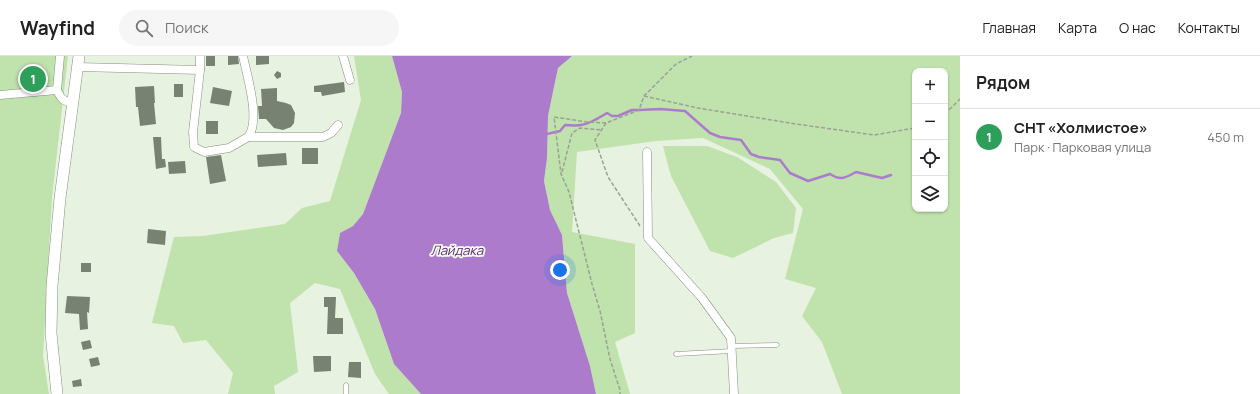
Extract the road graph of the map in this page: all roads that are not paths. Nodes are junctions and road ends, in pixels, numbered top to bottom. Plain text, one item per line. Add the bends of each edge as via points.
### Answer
1 (60, 56) edge
2 (200, 56) edge
3 (243, 56) edge
4 (343, 56) edge
5 (78, 62) edge
6 (200, 70) junction
7 (350, 80) dead end
8 (57, 90) junction
9 (0, 95) edge
10 (73, 103) junction
11 (338, 125) dead end
12 (248, 137) junction
13 (647, 152) dead end
14 (777, 345) dead end
15 (732, 348) junction
16 (676, 354) dead end
17 (346, 385) dead end
18 (57, 394) edge
19 (346, 394) edge
20 (734, 394) edge

1 - 8 street
2 - 6 street
3 - 12 street via 253,110 251,132
4 - 7 street
5 - 6 street
5 - 10 main road
6 - 12 street via 193,132 194,147 204,152 230,148
8 - 9 street
8 - 10 street via 61,99
10 - 18 main road via 60,198 52,286 51,333
11 - 12 street via 323,137
13 - 15 street via 648,238 702,298 731,338
14 - 15 lane
15 - 16 lane
15 - 20 street
17 - 19 lane

